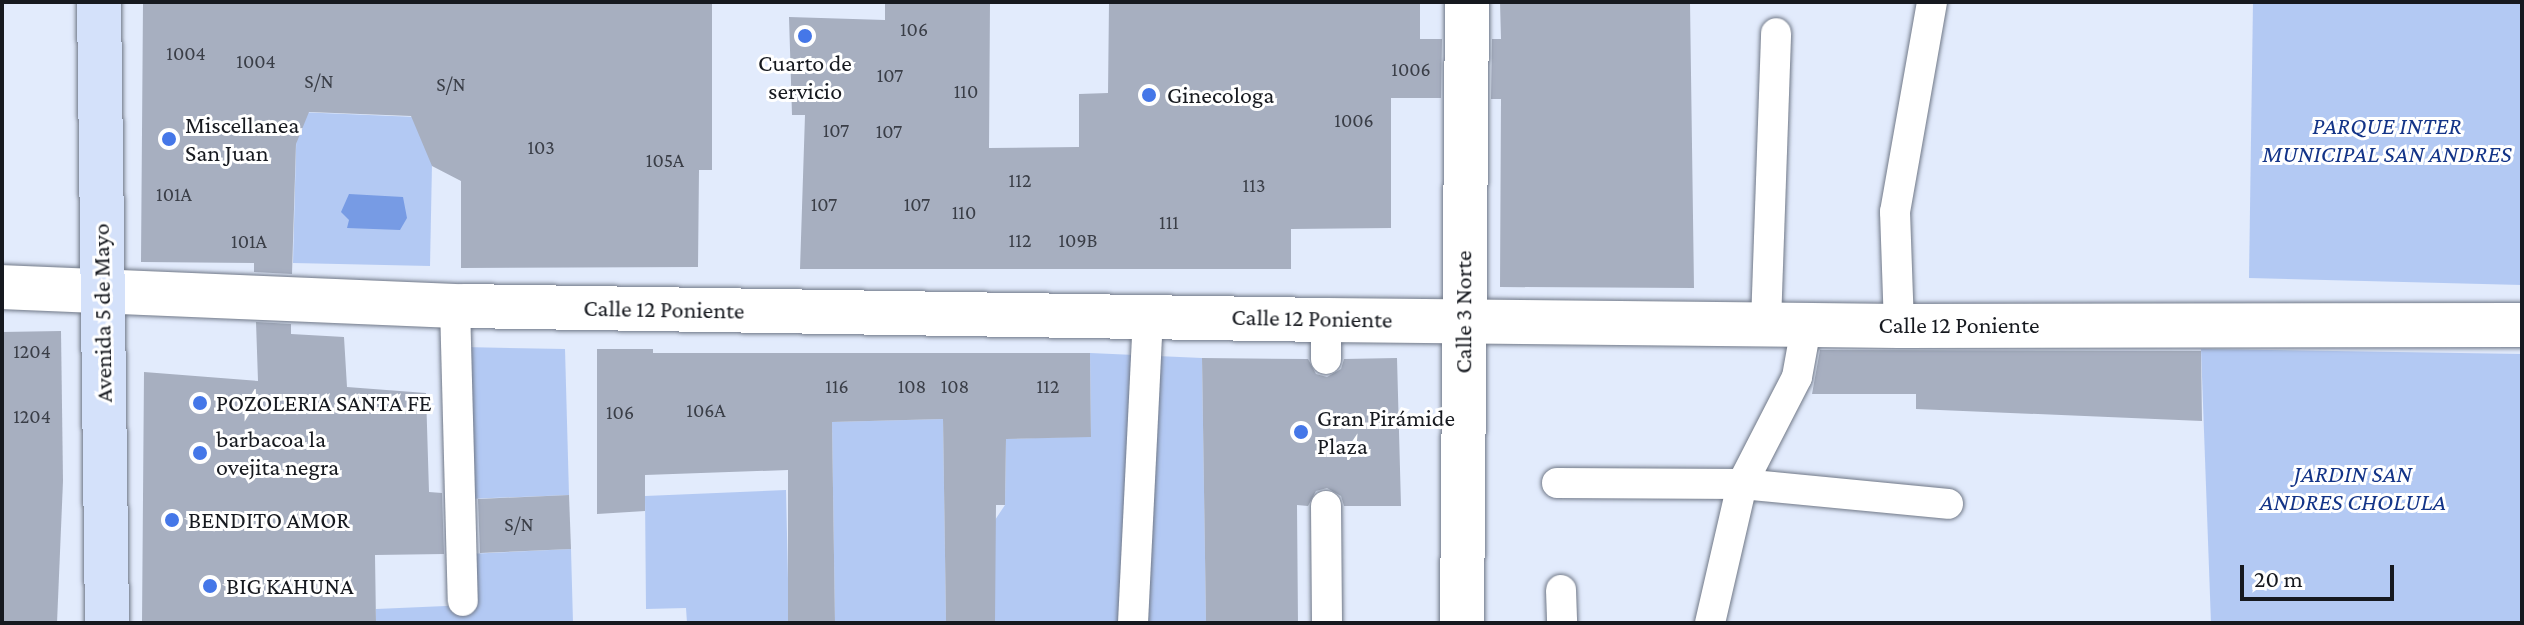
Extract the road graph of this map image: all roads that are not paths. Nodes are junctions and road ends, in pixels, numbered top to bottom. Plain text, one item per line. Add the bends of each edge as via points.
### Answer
1 (99, 2) edge
2 (1467, 2) edge
3 (1932, 2) edge
4 (1776, 33) dead end
5 (2, 287) edge
6 (101, 289) junction
7 (455, 305) junction
8 (1148, 315) junction
9 (1463, 319) junction
10 (1787, 322) junction
11 (2522, 325) edge
12 (1899, 326) junction
13 (1557, 483) dead end
14 (1742, 484) junction
15 (1948, 504) dead end
16 (1326, 506) dead end
17 (1561, 590) dead end
18 (463, 601) dead end
19 (107, 623) edge
20 (1133, 623) edge
21 (1327, 623) edge
22 (1462, 623) edge
23 (1562, 623) edge
24 (1710, 623) edge

1 - 6 main road, Avenida 5 de Mayo
2 - 9 street, Calle 3 Norte
3 - 12 lane via 1895,212
4 - 10 lane
5 - 6 street, Calle 12 Poniente
6 - 7 street, Calle 12 Poniente
6 - 19 main road, Avenida 5 de Mayo
7 - 8 street, Calle 12 Poniente
7 - 18 lane
8 - 9 street, Calle 12 Poniente via 1326,339
8 - 20 lane
9 - 10 street, Calle 12 Poniente
9 - 22 street, Calle 3 Norte
10 - 12 street, Calle 12 Poniente
10 - 14 lane via 1797,377
11 - 12 street, Calle 12 Poniente
13 - 14 lane
14 - 15 lane
14 - 24 lane
16 - 21 lane
17 - 23 lane

